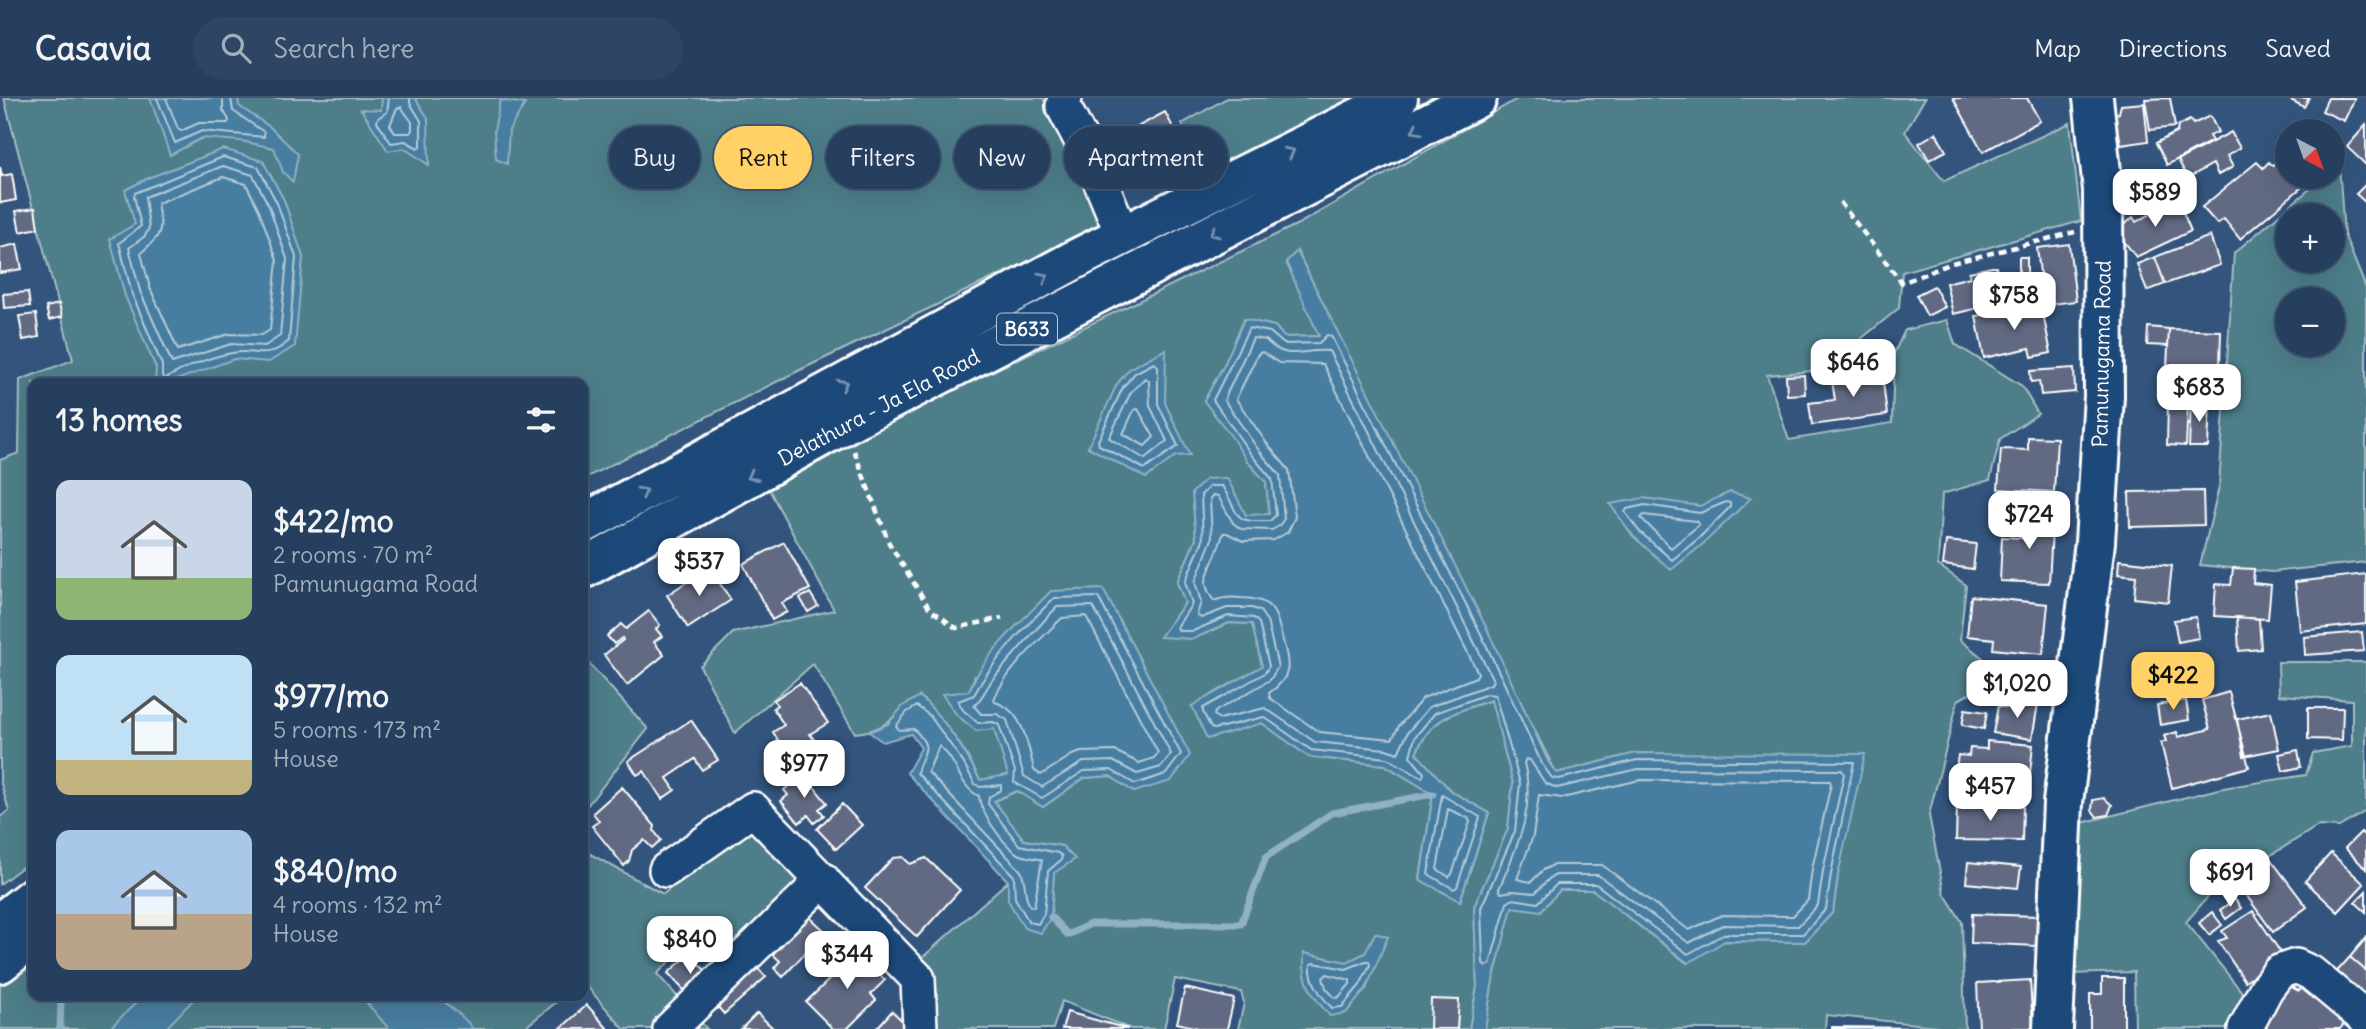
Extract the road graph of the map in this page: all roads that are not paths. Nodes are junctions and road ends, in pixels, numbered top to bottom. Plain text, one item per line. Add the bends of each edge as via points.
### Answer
1 (1065, 98) edge
2 (1398, 98) edge
3 (1477, 98) edge
4 (2094, 98) edge
5 (1122, 236) junction
6 (588, 521) edge
7 (588, 566) edge
8 (666, 870) dead end
9 (822, 880) junction
10 (28, 901) edge
11 (0, 923) edge
12 (28, 941) edge
13 (0, 963) edge
14 (2366, 1019) edge
15 (670, 1029) edge
16 (920, 1029) edge
17 (2053, 1029) edge
18 (2245, 1029) edge

1 - 5 street via 1063,106 1091,159
5 -> 2 main road, Delathura - Ja Ela Road / B633
3 -> 7 main road, Delathura - Ja Ela Road / B633 via 844,424
4 - 17 main road, Pamunugama Road via 2103,190 2105,396 2095,542 2063,803
6 -> 5 main road, Delathura - Ja Ela Road / B633
8 - 9 street via 752,809
9 - 15 street
9 - 16 street via 918,979
10 - 11 main road
12 - 13 main road
14 - 18 street via 2311,973 2295,967 2279,972

